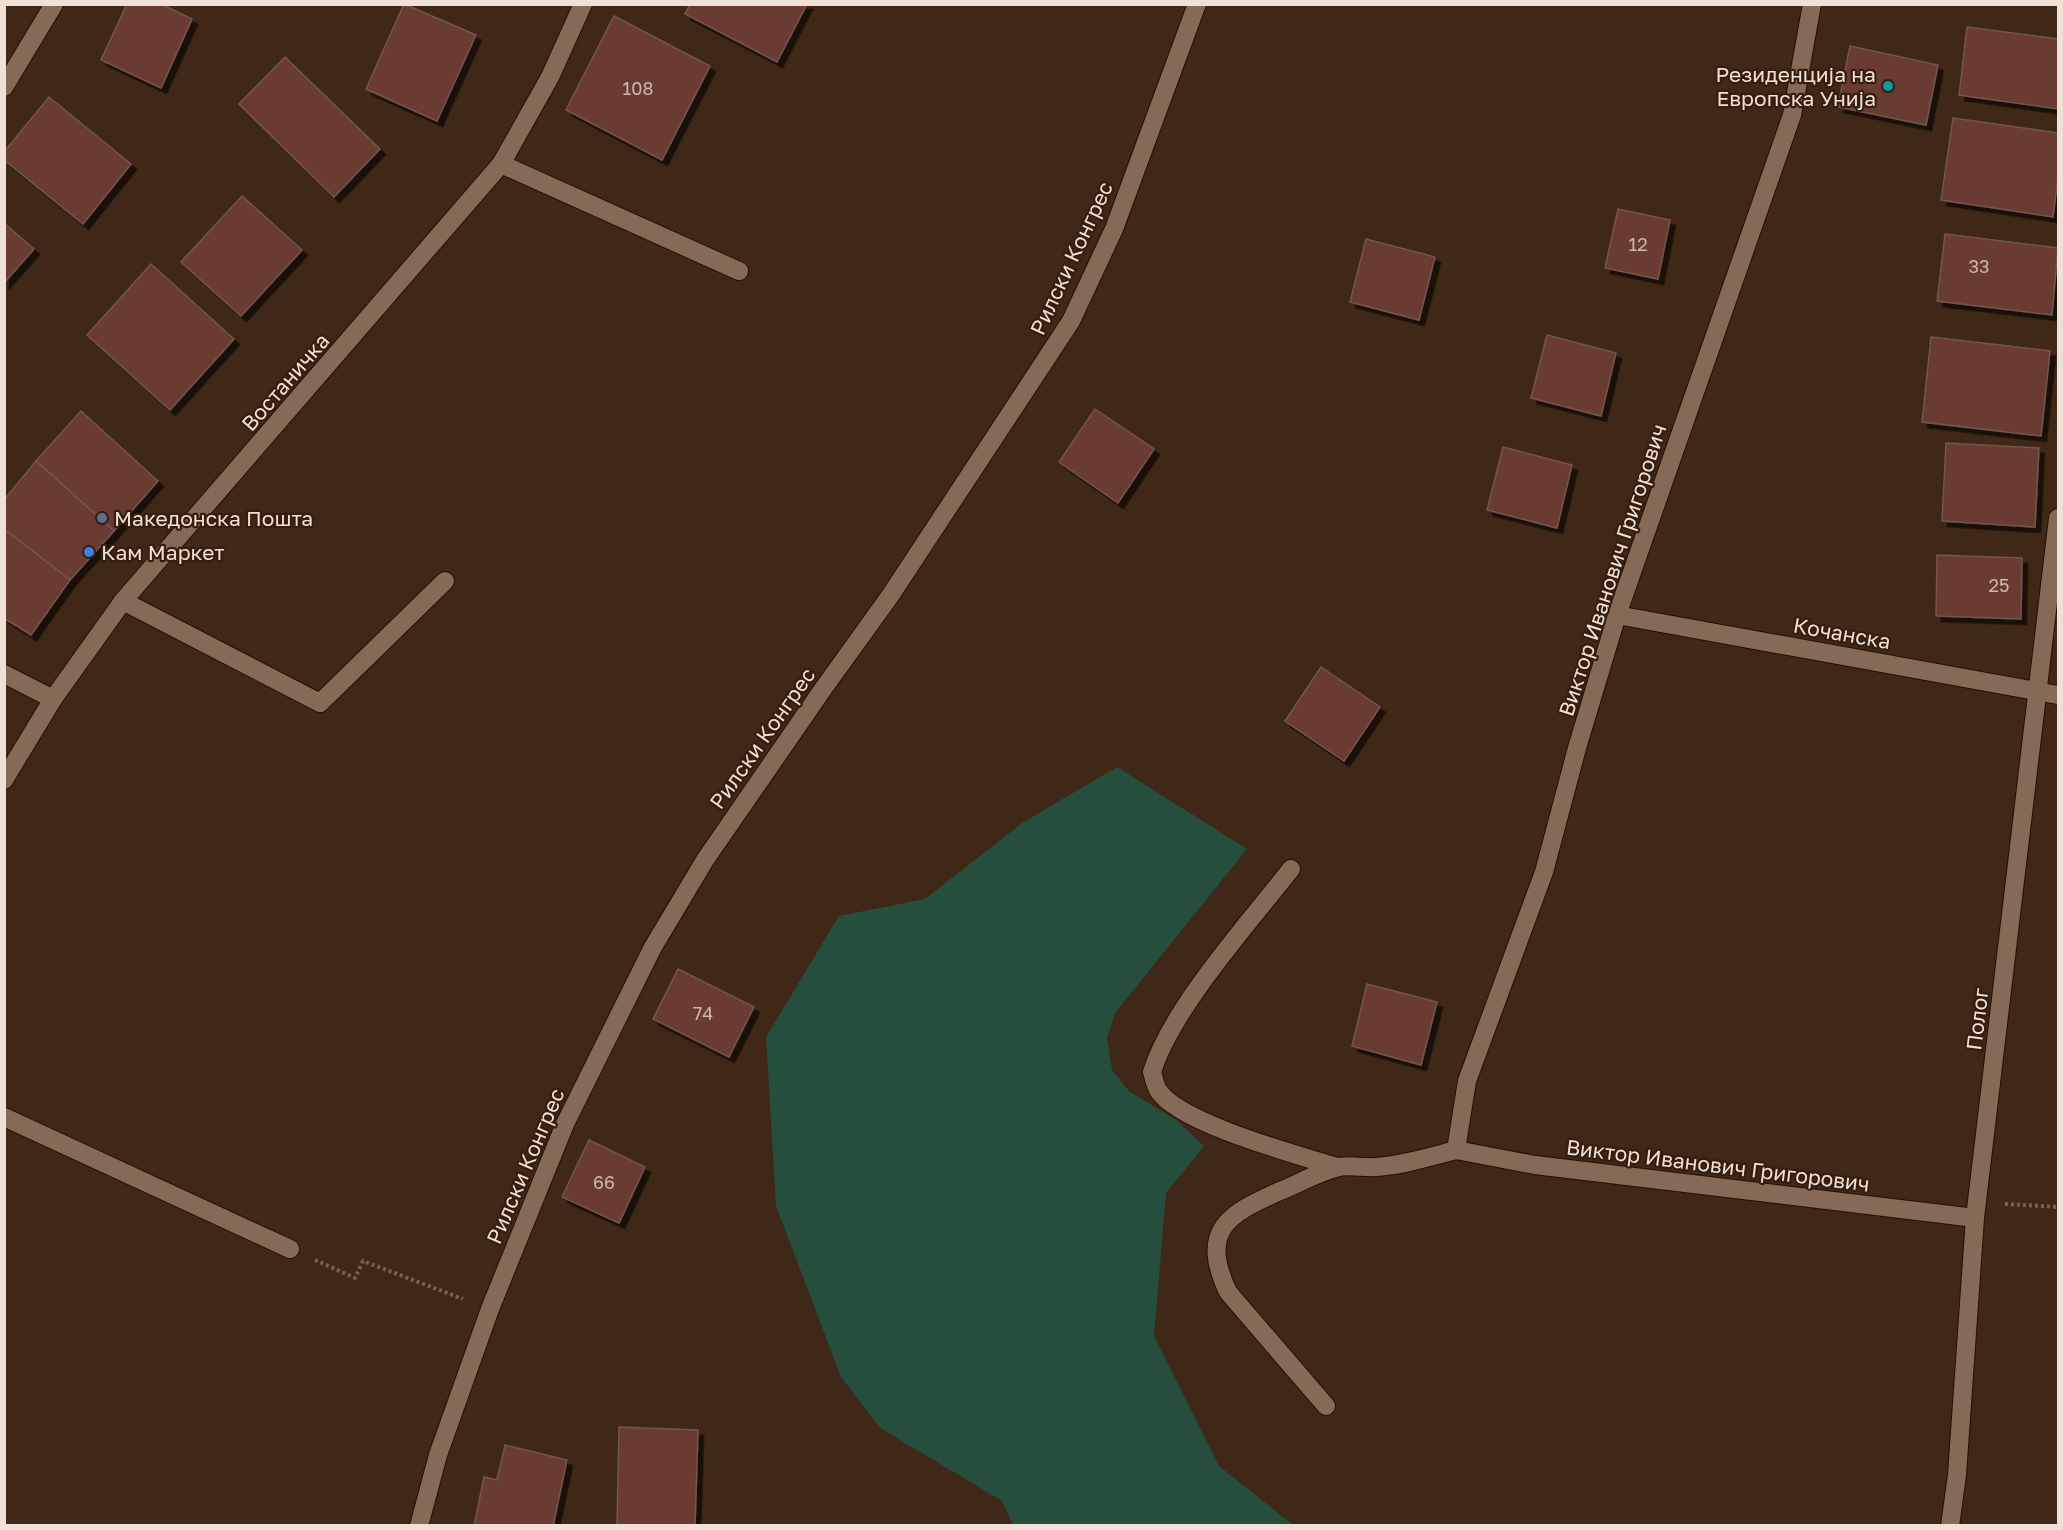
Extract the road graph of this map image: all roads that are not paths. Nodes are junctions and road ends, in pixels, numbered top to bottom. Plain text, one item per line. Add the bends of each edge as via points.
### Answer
1 (54, 4) edge
2 (583, 4) edge
3 (1197, 4) edge
4 (1812, 4) edge
5 (4, 87) edge
6 (501, 164) junction
7 (739, 271) dead end
8 (2058, 518) edge
9 (445, 581) dead end
10 (123, 601) junction
11 (1617, 615) junction
12 (4, 674) edge
13 (2039, 692) junction
14 (2058, 695) edge
15 (53, 699) junction
16 (4, 780) edge
17 (1291, 869) dead end
18 (4, 1117) edge
19 (1456, 1150) junction
20 (1337, 1167) junction
21 (1976, 1210) junction
22 (290, 1249) road end
23 (1326, 1406) dead end
24 (419, 1526) edge
25 (1950, 1526) edge

1 - 5 street
2 - 6 street, Востаничка via 550,77
3 - 24 street, Рилски Конгрес via 1114,229 1071,321 890,596 705,860 652,947 565,1125 490,1309 438,1455
4 - 11 street, Виктор Иванович Григорович via 1792,115
6 - 7 street
6 - 10 street, Востаничка
8 - 13 street, Полог
9 - 10 street via 320,703
10 - 15 street, Востаничка
11 - 13 street, Кочанска
11 - 19 street, Виктор Иванович Григорович via 1544,872 1467,1081
12 - 15 street
13 - 14 street, Кочанска
13 - 21 street, Полог
15 - 16 street, Востаничка
17 - 20 street, Виктор Иванович Григорович via 1198,989 1163,1043 1152,1072 1159,1092 1228,1133
18 - 22 street
19 - 20 street, Виктор Иванович Григорович via 1404,1165
19 - 21 street, Виктор Иванович Григорович via 1535,1165
20 - 23 street, Виктор Иванович Григорович via 1242,1208 1223,1227 1216,1243 1218,1271 1228,1292
21 - 25 street, Полог

